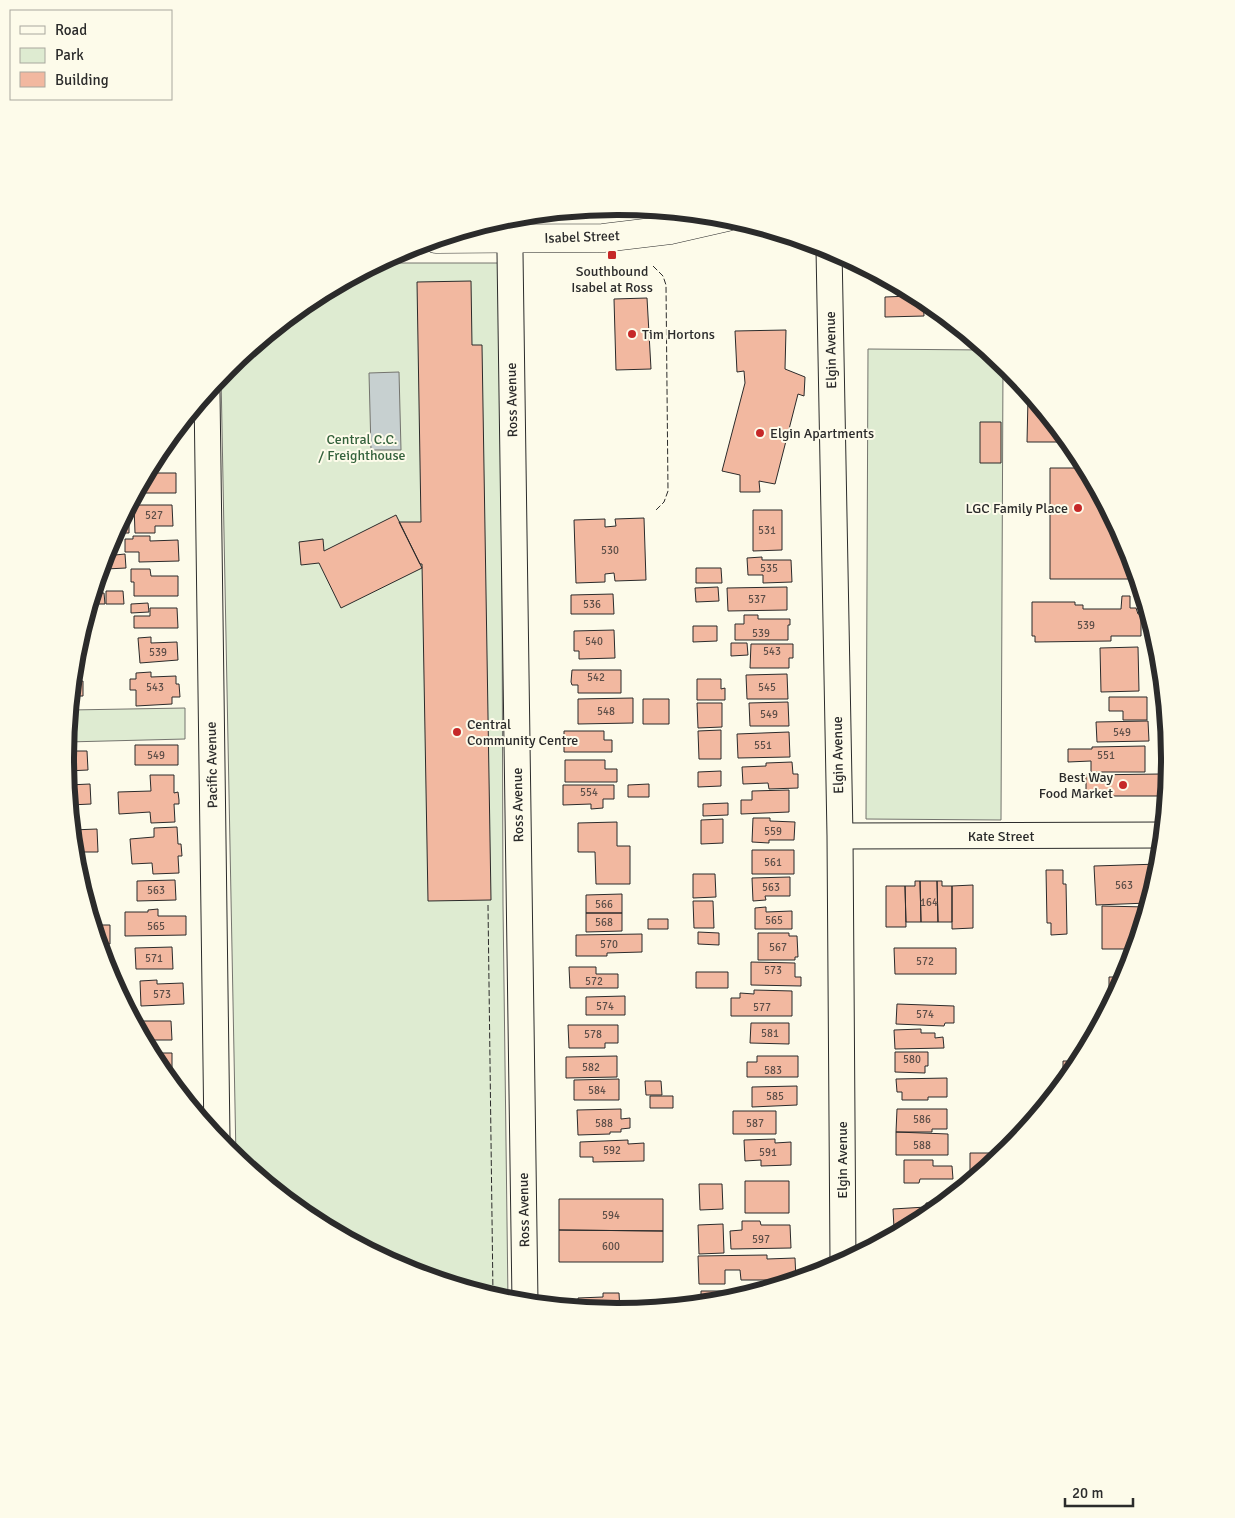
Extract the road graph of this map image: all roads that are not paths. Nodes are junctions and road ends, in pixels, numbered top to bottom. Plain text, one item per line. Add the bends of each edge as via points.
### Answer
1 (704, 223) edge
2 (511, 228) edge
3 (488, 231) edge
4 (829, 258) edge
5 (207, 402) edge
6 (1156, 834) edge
7 (840, 836) junction
8 (217, 1126) edge
9 (843, 1254) edge
10 (525, 1294) edge

1 - 2 main road, Isabel Street via 603,238
2 - 3 main road, Isabel Street
2 - 10 street, Ross Avenue
4 - 7 street, Elgin Avenue
5 - 8 street, Pacific Avenue
6 - 7 street, Kate Street
7 - 9 street, Elgin Avenue

